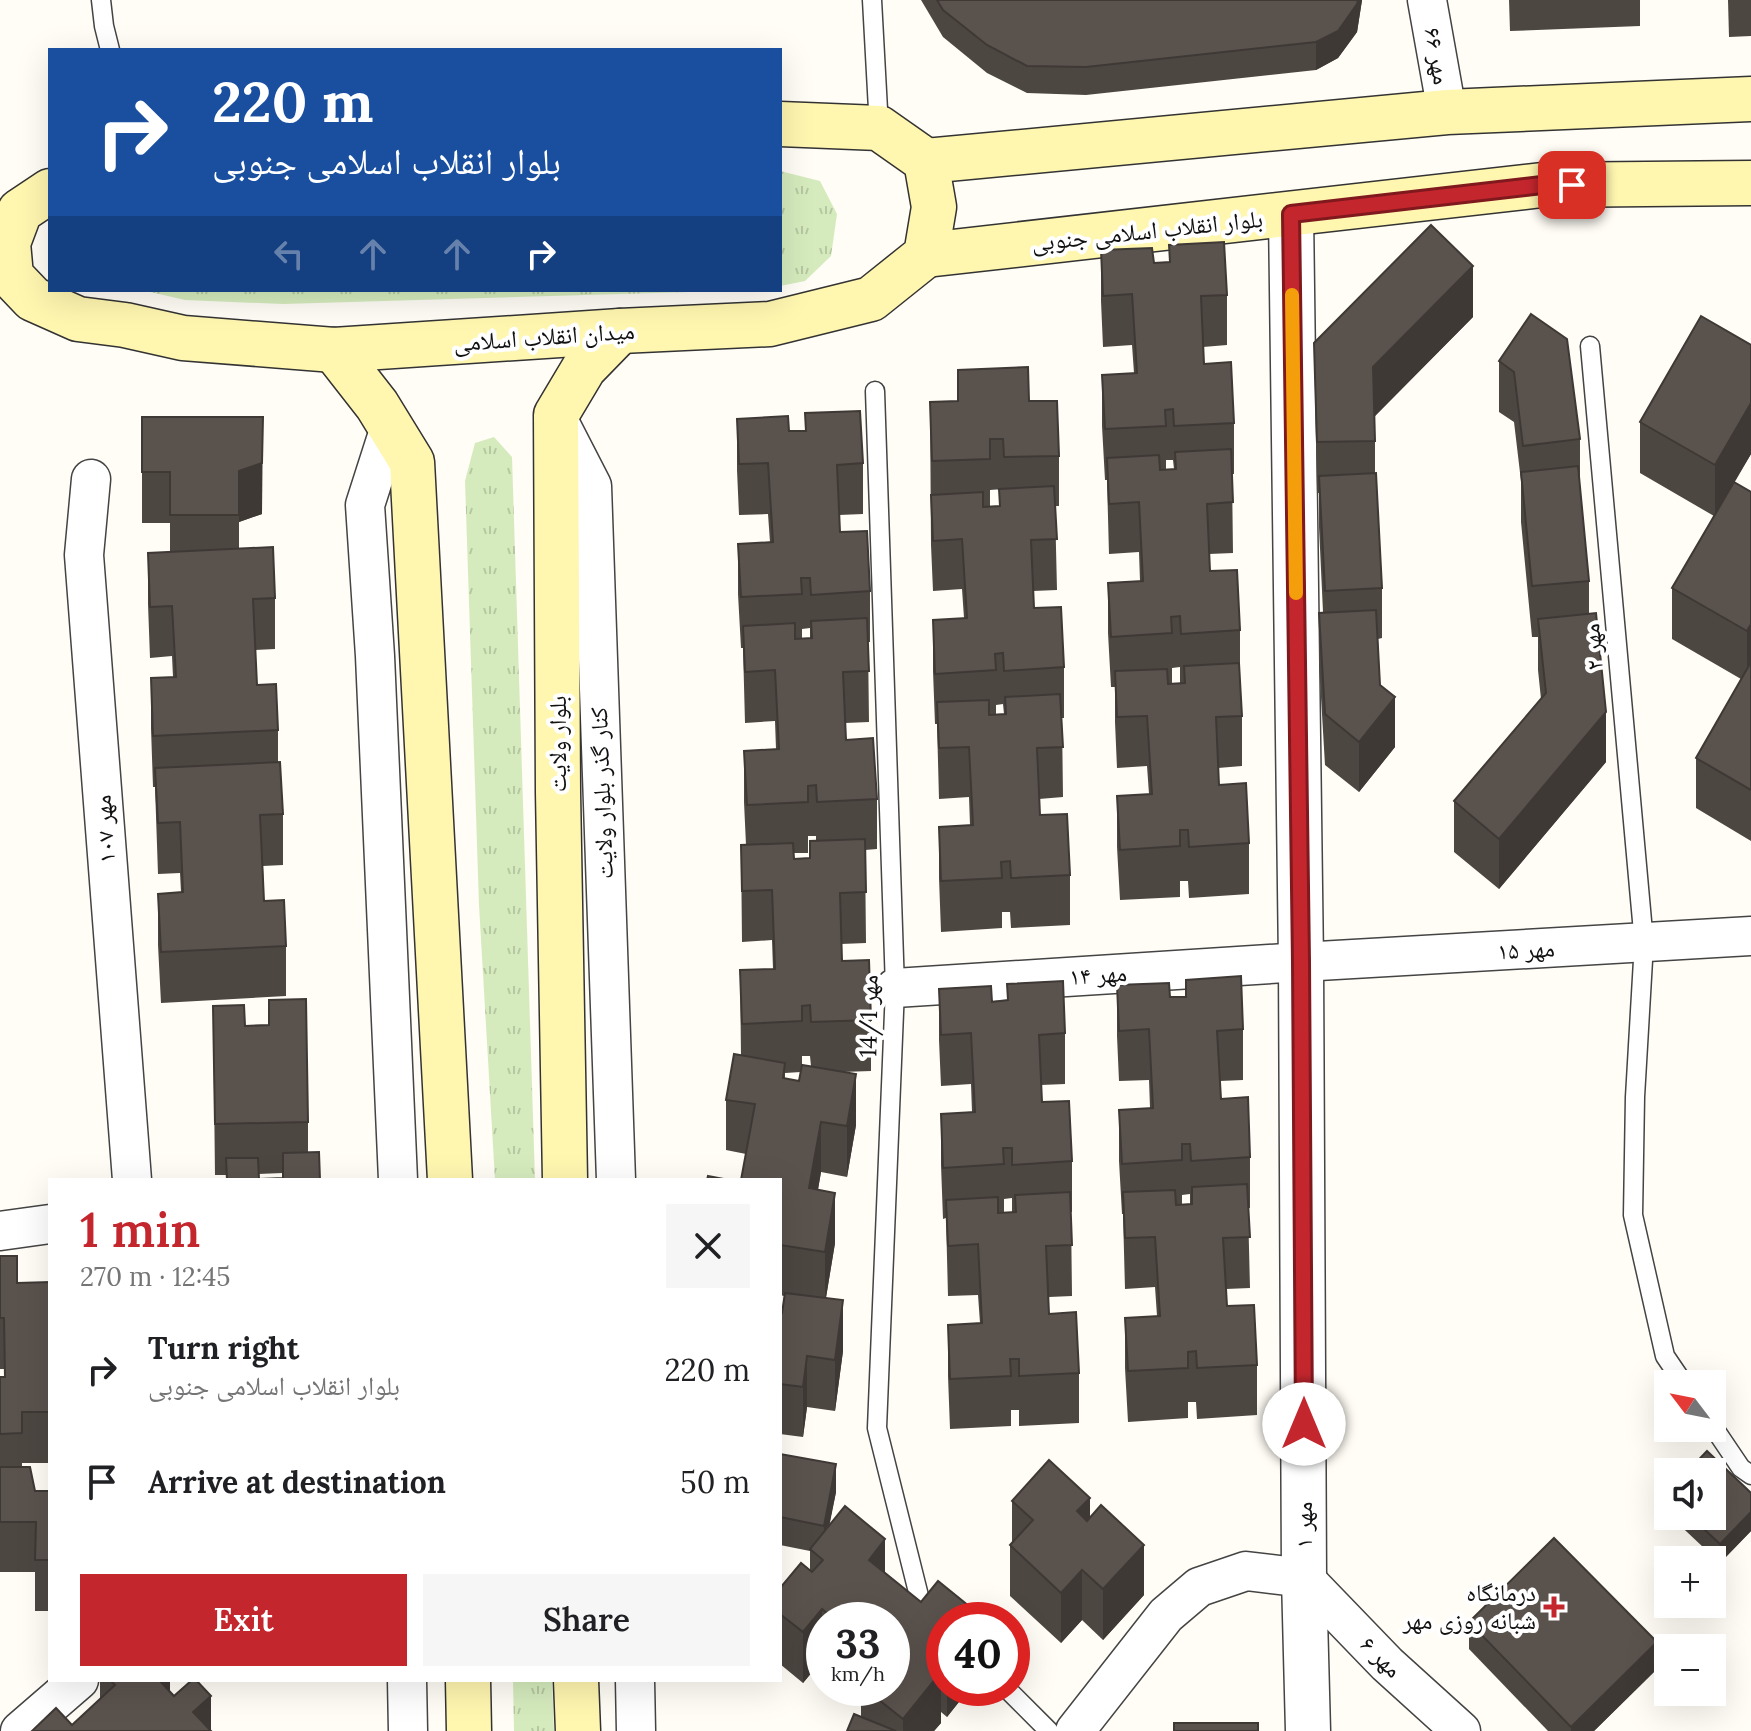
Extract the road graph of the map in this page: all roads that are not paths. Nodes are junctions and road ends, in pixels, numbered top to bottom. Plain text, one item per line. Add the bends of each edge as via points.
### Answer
1 (101, 0) edge
2 (872, 0) edge
3 (1427, 0) edge
4 (110, 48) edge
5 (1751, 99) edge
6 (1447, 112) junction
7 (782, 124) edge
8 (879, 128) junction
9 (926, 161) junction
10 (1751, 183) edge
11 (23, 204) edge
12 (1291, 214) junction
13 (926, 255) junction
14 (6, 275) edge
15 (620, 331) junction
16 (1590, 346) dead end
17 (334, 350) junction
18 (875, 391) dead end
19 (556, 415) junction
20 (390, 427) junction
21 (91, 479) dead end
22 (1751, 936) edge
23 (1644, 943) junction
24 (1301, 962) junction
25 (895, 988) junction
26 (132, 1178) edge
27 (398, 1178) edge
28 (450, 1178) edge
29 (565, 1178) edge
30 (616, 1178) edge
31 (48, 1224) edge
32 (0, 1231) edge
33 (1674, 1370) edge
34 (1723, 1442) edge
35 (1751, 1475) edge
36 (1304, 1578) junction
37 (926, 1609) edge
38 (77, 1682) edge
39 (407, 1682) edge
40 (468, 1682) edge
41 (576, 1682) edge
42 (635, 1682) edge
43 (1024, 1706) edge
44 (20, 1731) edge
45 (408, 1731) edge
46 (469, 1731) edge
47 (578, 1731) edge
48 (636, 1731) edge
49 (1049, 1731) edge
50 (1075, 1731) edge
51 (1308, 1731) edge
52 (1461, 1731) edge

1 - 4 lane
2 - 8 lane
3 - 6 street, مهر ۶۶
5 - 6 main road
6 - 9 main road
7 - 8 main road
8 - 9 main road
9 - 13 main road via 934,207
10 - 12 main road, بلوار انقلاب اسلامی جنوبی via 1542,185
11 - 14 main road, میدان انقلاب اسلامی via 8,243
12 - 13 main road, بلوار انقلاب اسلامی جنوبی
12 - 24 street, مهر ۱
13 - 15 main road, میدان انقلاب اسلامی via 871,299 770,324
14 - 17 main road, میدان انقلاب اسلامی via 33,299 78,319 183,338
15 - 17 main road, میدان انقلاب اسلامی
15 - 19 main road via 584,368
16 - 23 lane, مهر ۲
17 - 20 main road
18 - 25 lane, مهر 14/1
19 - 29 main road, بلوار ولایت
19 - 30 street, کنار گذر بلوار ولایت via 592,486
20 - 27 street via 365,505
20 - 28 main road via 412,462
21 - 26 street, مهر ۱۰۷ via 84,555
22 - 23 street, مهر ۱۵
23 - 24 street, مهر ۱۵
23 - 33 lane, مهر ۲ via 1633,1215 1665,1356
24 - 25 street, مهر ۱۴
24 - 36 street, مهر ۱
25 - 37 lane, مهر 14/1 via 877,1428
31 - 32 street
34 - 35 lane
36 - 50 street via 1246,1571 1199,1587 1166,1615
36 - 51 street, مهر ۱
36 - 52 street, مهر ۶
38 - 44 street
39 - 45 street
40 - 46 main road
41 - 47 main road
42 - 48 street
43 - 49 lane

